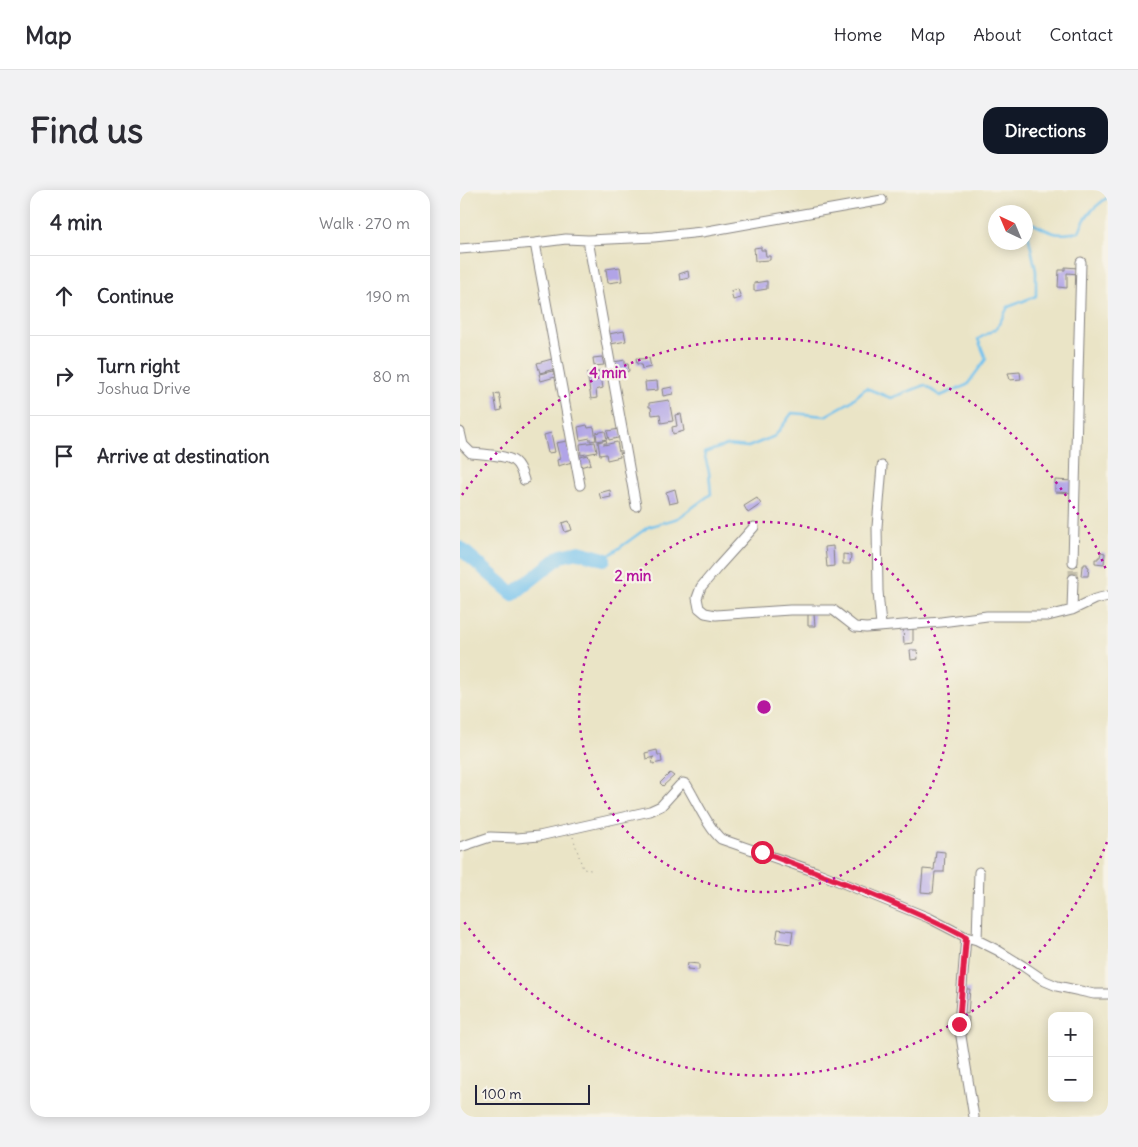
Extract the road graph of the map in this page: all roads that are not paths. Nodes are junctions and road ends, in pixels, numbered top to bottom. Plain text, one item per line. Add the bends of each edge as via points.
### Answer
1 (882, 200) dead end
2 (588, 240) junction
3 (535, 243) junction
4 (460, 249) edge
5 (1081, 262) dead end
6 (460, 432) edge
7 (882, 466) dead end
8 (524, 480) dead end
9 (580, 485) dead end
10 (636, 506) dead end
11 (754, 527) dead end
12 (1073, 562) tunnel mouth
13 (1073, 579) tunnel mouth
14 (1108, 596) edge
15 (1072, 610) junction
16 (881, 626) junction
17 (460, 847) edge
18 (979, 872) dead end
19 (966, 937) junction
20 (977, 940) junction
21 (1108, 994) edge
22 (974, 1117) edge

1 - 2 street via 702,232
2 - 3 street
2 - 10 street
3 - 4 street
3 - 9 street
5 - 12 street
6 - 8 street via 463,444 471,453 513,460
7 - 16 street via 877,527
11 - 16 street via 701,587 697,602 705,613 832,610 855,627
13 - 15 street
14 - 15 street
15 - 16 street via 1048,616 987,616
17 - 19 street via 490,838 539,836 650,810 661,806 683,783 721,838 855,888
18 - 20 street
19 - 20 street
19 - 22 street via 959,1024
20 - 21 street via 1045,981 1094,994

